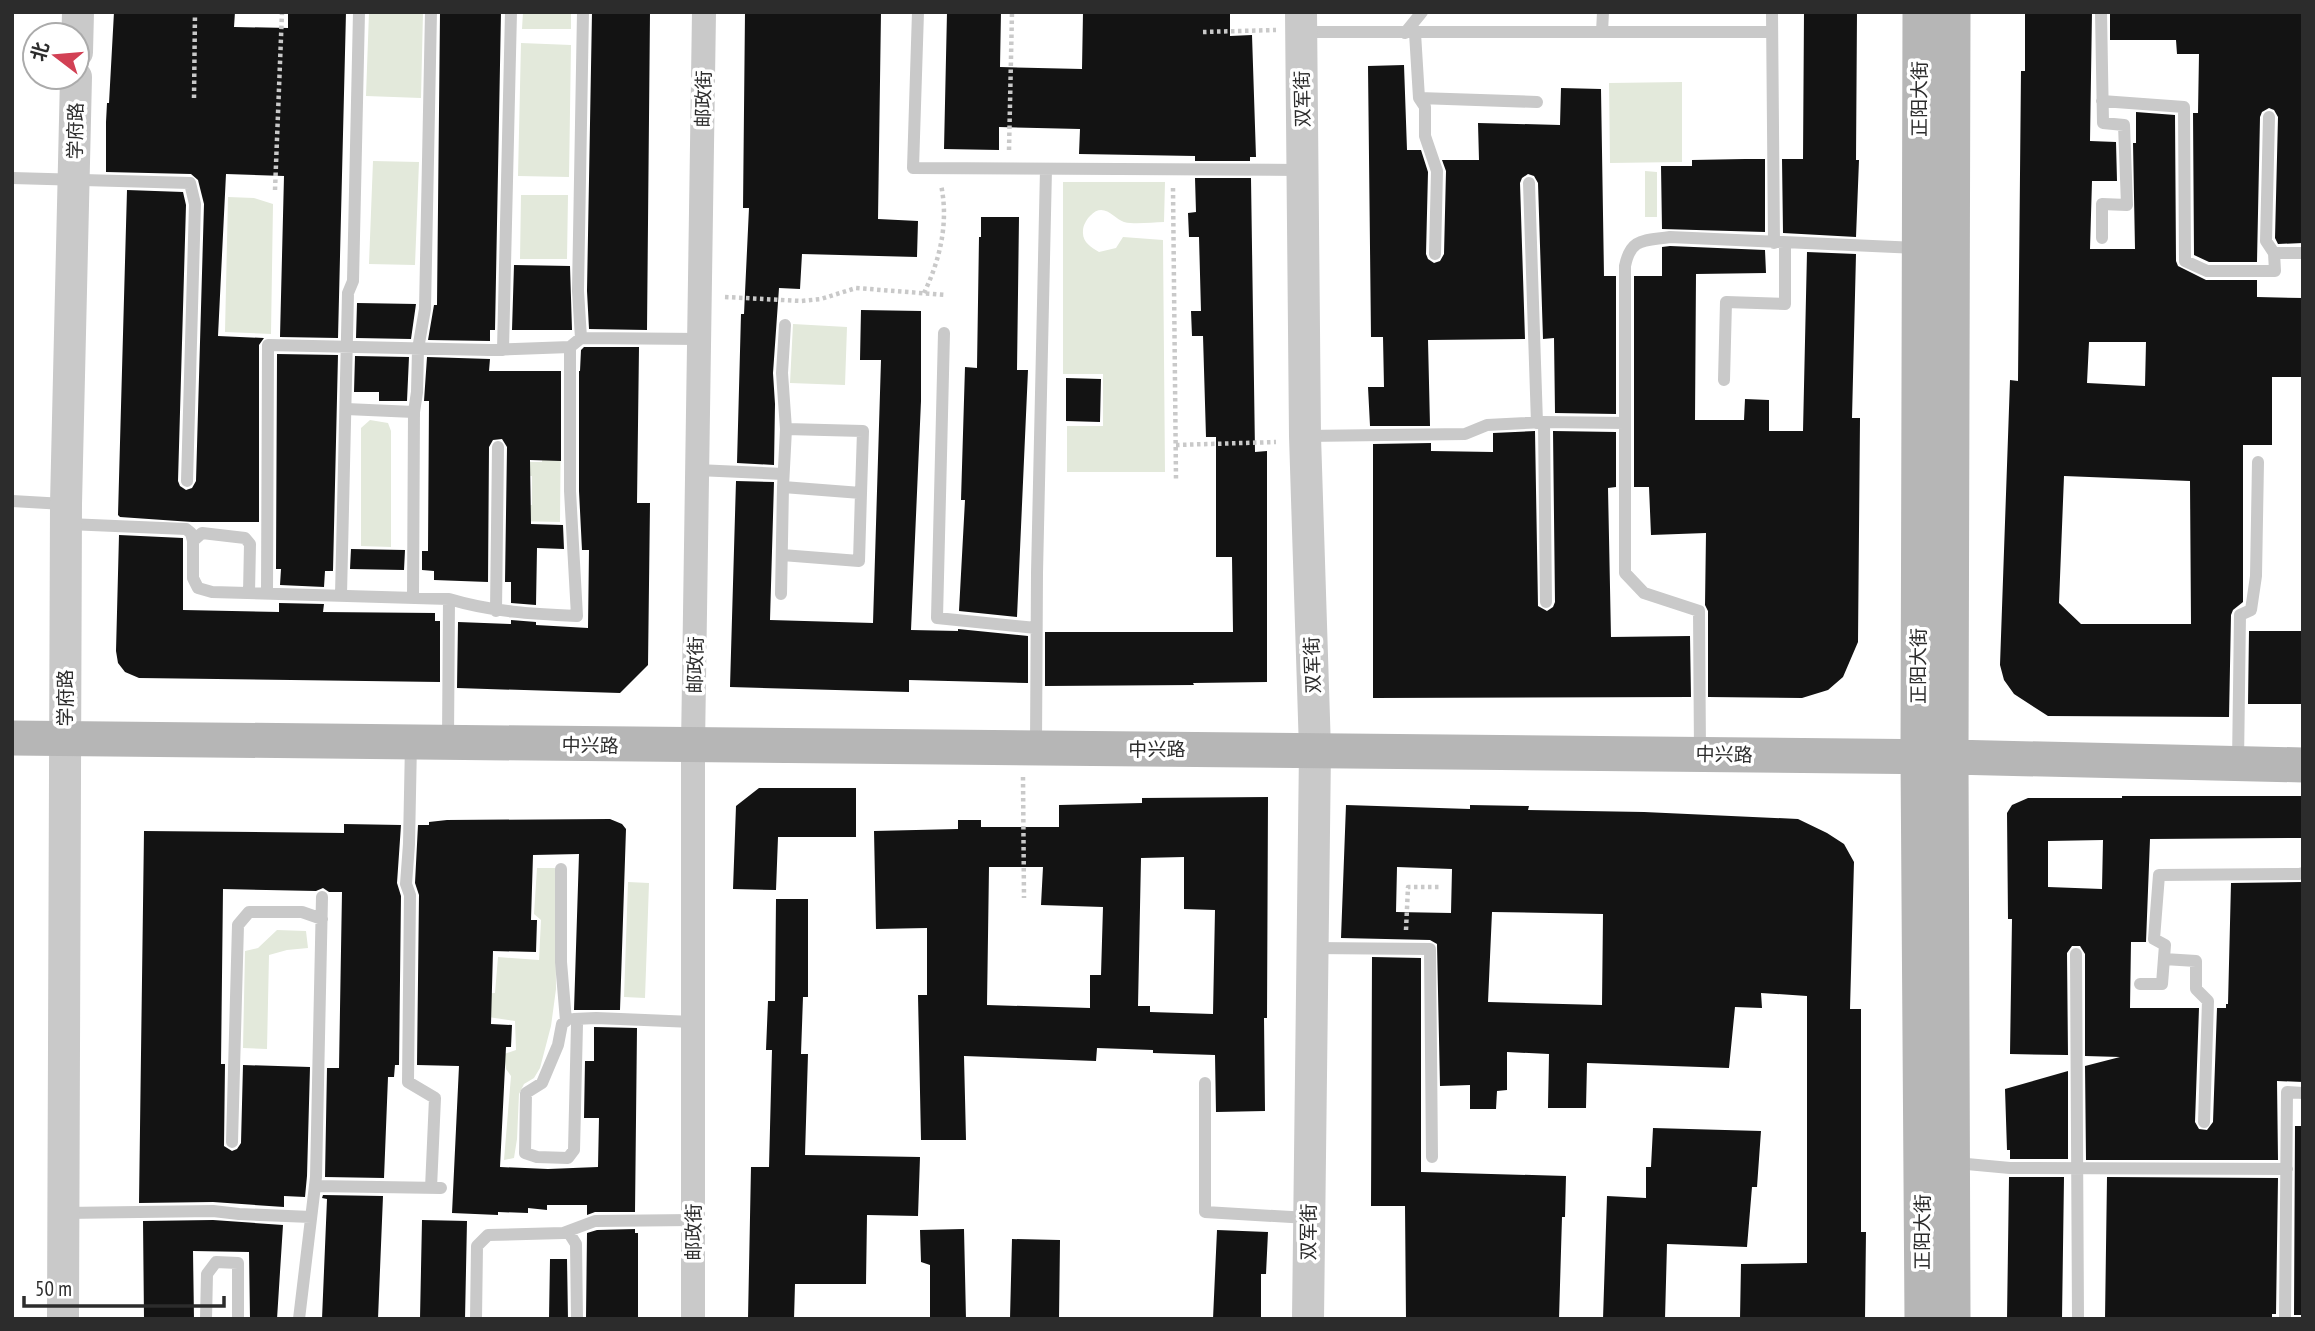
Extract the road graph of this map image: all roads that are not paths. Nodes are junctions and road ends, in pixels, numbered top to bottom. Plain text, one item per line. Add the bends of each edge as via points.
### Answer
1 (359, 12) edge
2 (431, 12) edge
3 (511, 12) edge
4 (583, 12) edge
5 (704, 12) edge
6 (918, 12) edge
7 (1422, 12) edge
8 (1603, 12) edge
9 (1772, 12) edge
10 (1920, 12) edge
11 (1953, 12) edge
12 (2101, 12) edge
13 (1301, 24) edge
14 (1771, 32) junction
15 (1410, 33) junction
16 (1602, 33) junction
17 (76, 91) edge
18 (1419, 98) junction
19 (2102, 101) junction
20 (1537, 102) dead end
21 (2269, 117) dead end
22 (1046, 169) junction
23 (1303, 170) junction
24 (12, 178) edge
25 (74, 180) junction
26 (1529, 183) dead end
27 (2102, 237) dead end
28 (1779, 243) junction
29 (1919, 248) junction
30 (2274, 253) junction
31 (2303, 253) edge
32 (1436, 254) dead end
33 (785, 325) dead end
34 (944, 333) dead end
35 (700, 339) junction
36 (576, 343) junction
37 (347, 347) junction
38 (418, 349) junction
39 (503, 350) junction
40 (1724, 380) dead end
41 (345, 409) junction
42 (414, 412) junction
43 (1541, 422) junction
44 (1625, 423) junction
45 (786, 429) junction
46 (1305, 440) junction
47 (498, 447) dead end
48 (2258, 462) dead end
49 (698, 470) junction
50 (187, 481) dead end
51 (783, 481) junction
52 (861, 493) junction
53 (12, 501) edge
54 (66, 514) junction
55 (193, 541) junction
56 (782, 555) junction
57 (267, 592) junction
58 (249, 593) junction
59 (781, 594) dead end
60 (341, 595) junction
61 (413, 598) junction
62 (449, 599) junction
63 (1546, 602) dead end
64 (496, 611) junction
65 (1036, 628) junction
66 (12, 738) edge
67 (65, 738) junction
68 (411, 743) junction
69 (448, 743) junction
70 (693, 746) junction
71 (1030, 748) junction
72 (1315, 750) junction
73 (1700, 754) junction
74 (1934, 757) junction
75 (2238, 763) junction
76 (2303, 765) edge
77 (561, 869) dead end
78 (2303, 873) edge
79 (322, 897) dead end
80 (322, 919) junction
81 (1312, 948) junction
82 (2076, 954) dead end
83 (2164, 959) junction
84 (2140, 984) dead end
85 (573, 1020) junction
86 (693, 1022) junction
87 (1205, 1083) dead end
88 (2303, 1093) edge
89 (2204, 1122) dead end
90 (232, 1142) dead end
91 (1432, 1157) dead end
92 (1952, 1163) junction
93 (2077, 1169) junction
94 (2287, 1169) junction
95 (315, 1186) junction
96 (64, 1213) junction
97 (311, 1217) junction
98 (1308, 1218) junction
99 (693, 1220) junction
100 (563, 1233) junction
101 (63, 1319) edge
102 (206, 1319) edge
103 (238, 1319) edge
104 (299, 1319) edge
105 (476, 1319) edge
106 (577, 1319) edge
107 (693, 1319) edge
108 (1308, 1319) edge
109 (1922, 1319) edge
110 (1953, 1319) edge
111 (2078, 1319) edge
112 (2285, 1319) edge

1 - 37 lane via 353,281 348,293
2 - 38 lane via 425,309
3 - 39 lane
4 - 36 lane
5 - 35 street, 邮政街
6 - 22 lane via 913,168
7 - 15 lane
8 - 16 lane
9 - 14 lane
10 - 29 main road, 正阳大街
11 - 74 main road, 正阳大街
12 - 19 lane
13 - 15 lane
13 - 23 street, 双军街
14 - 16 lane
14 - 28 lane
15 - 16 lane
15 - 18 lane
17 - 25 street, 学府路
18 - 20 lane
18 - 32 lane via 1425,107 1425,136 1437,171
19 - 27 lane via 2103,123 2124,125 2127,205 2102,204
19 - 30 lane via 2184,107 2185,261 2207,271 2275,271
21 - 30 lane via 2266,241
22 - 23 lane
22 - 65 lane
23 - 46 street, 双军街
24 - 25 lane
25 - 50 lane via 190,183 195,204
25 - 54 street, 学府路
26 - 43 lane
28 - 29 lane
28 - 40 lane via 1785,304 1726,302
28 - 44 lane via 1670,237 1636,243 1628,251
29 - 74 main road, 正阳大街
30 - 31 lane
33 - 45 lane
34 - 65 lane via 937,618
35 - 36 lane
35 - 49 street, 邮政街
36 - 39 lane
36 - 64 lane via 570,491 577,616
37 - 38 lane
37 - 41 lane
37 - 57 lane via 268,345
38 - 39 lane
38 - 42 lane
41 - 42 lane
41 - 60 lane
42 - 61 lane
43 - 44 lane
43 - 46 lane via 1487,425 1465,434
43 - 63 lane
44 - 73 lane via 1625,573 1644,593 1699,611
45 - 51 lane
45 - 52 lane via 863,431
46 - 72 street, 双军街
47 - 64 lane
48 - 75 lane via 2256,576 2251,610 2240,615
49 - 51 lane
49 - 70 street, 邮政街
51 - 52 lane
51 - 56 lane
52 - 56 lane via 859,561
53 - 54 lane
54 - 55 lane via 186,529
54 - 67 street, 学府路
55 - 58 lane via 193,578 198,588
55 - 58 lane via 202,533 245,538 250,544
56 - 59 lane
57 - 58 lane
57 - 60 lane
60 - 61 lane
61 - 62 lane
62 - 64 lane
62 - 69 lane
65 - 71 lane
66 - 67 main road, 中兴路
67 - 68 main road, 中兴路
67 - 96 street, 学府路
68 - 69 main road, 中兴路
68 - 95 lane via 406,884 410,895 408,1082 435,1098 436,1188
69 - 70 main road, 中兴路
70 - 71 main road, 中兴路
70 - 86 street, 邮政街
71 - 72 main road, 中兴路
72 - 73 main road, 中兴路
72 - 81 street, 双军街
73 - 74 main road, 中兴路
74 - 75 main road, 中兴路
74 - 92 main road, 正阳大街
74 - 109 main road, 正阳大街
75 - 76 main road, 中兴路
77 - 85 lane via 561,962
78 - 83 lane via 2159,875 2154,939 2165,945
79 - 80 lane
80 - 90 lane via 302,912 248,912 238,925
80 - 95 lane
81 - 91 lane via 1430,949
81 - 98 street, 双军街
82 - 93 lane
83 - 84 lane via 2162,984
83 - 89 lane via 2196,961 2196,989 2208,1001
85 - 85 lane via 577,1024 574,1150 568,1158 537,1157 525,1153 526,1093 542,1083 562,1024
85 - 86 lane
86 - 99 street, 邮政街
87 - 98 lane via 1205,1212
88 - 94 lane via 2287,1092
92 - 93 lane
92 - 110 main road, 正阳大街
93 - 94 lane
93 - 111 lane
94 - 112 lane
95 - 97 lane
96 - 97 lane via 213,1211
96 - 101 street, 学府路
97 - 104 lane
98 - 108 street, 双军街
99 - 100 lane via 595,1221
99 - 107 street, 邮政街
100 - 105 lane via 488,1235 477,1247
100 - 106 lane via 569,1233 576,1244
102 - 103 lane via 207,1274 216,1262 238,1263

